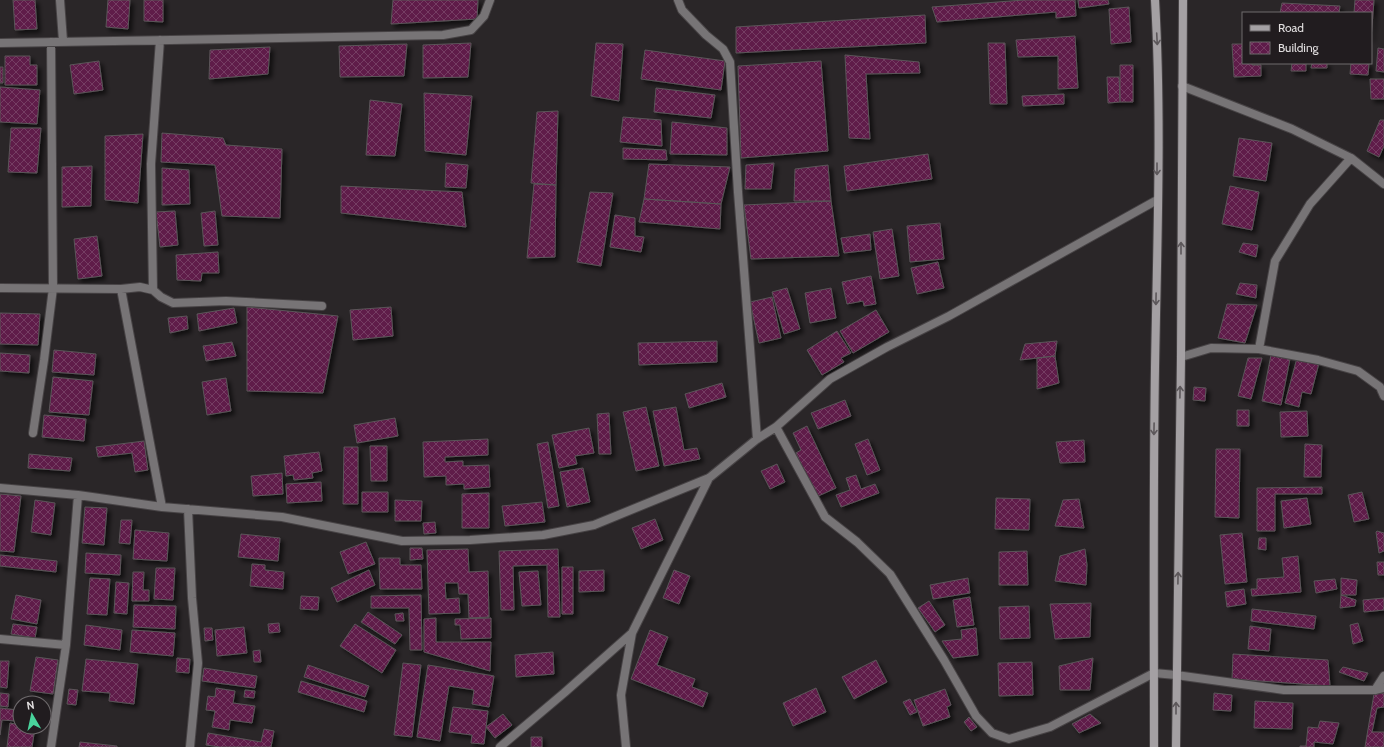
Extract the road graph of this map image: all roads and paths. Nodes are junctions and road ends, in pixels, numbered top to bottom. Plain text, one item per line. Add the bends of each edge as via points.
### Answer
1 (60, 0) edge
2 (490, 0) edge
3 (678, 0) edge
4 (1155, 0) edge
5 (1183, 0) edge
6 (160, 40) junction
7 (63, 41) junction
8 (51, 42) junction
9 (0, 43) edge
10 (1182, 86) junction
11 (1351, 158) junction
12 (1384, 184) edge
13 (1157, 200) junction
14 (0, 288) edge
15 (53, 288) junction
16 (121, 289) junction
17 (153, 290) junction
18 (322, 306) dead end
19 (1259, 348) junction
20 (1181, 357) junction
21 (1382, 385) edge
22 (1384, 396) edge
23 (776, 427) junction
24 (33, 432) dead end
25 (757, 439) junction
26 (708, 478) junction
27 (0, 488) edge
28 (78, 495) junction
29 (162, 507) junction
30 (188, 509) junction
31 (632, 633) junction
32 (0, 639) edge
33 (66, 645) junction
34 (1154, 673) junction
35 (1176, 675) junction
36 (1384, 676) edge
37 (1384, 688) edge
38 (1375, 690) junction
39 (51, 747) edge
40 (190, 747) edge
41 (500, 747) edge
42 (626, 747) edge
43 (1154, 747) edge
44 (1176, 747) edge

1 - 7 street
2 - 6 street via 484,16 471,30 443,35
3 - 25 street via 682,10 723,49 730,62
4 -> 13 street via 1158,53
5 - 10 street
6 - 7 street
6 - 17 street via 151,164
7 - 8 street
8 - 9 street
8 - 15 street
10 - 11 street via 1292,129
20 -> 10 street
11 - 12 street
11 - 19 street via 1310,204 1275,261
13 - 23 street via 830,379
13 -> 34 street
14 - 15 street
15 - 16 street
15 - 24 street
16 - 17 street via 140,287
16 - 29 street
17 - 18 street via 173,302 226,301
19 - 20 street via 1211,348
19 - 21 street via 1358,371
35 -> 20 street
21 - 22 street
23 - 25 street
23 - 34 street via 825,518 856,542 890,574 976,716 992,733 1009,739 1050,727
25 - 26 street
26 - 30 street via 594,525 543,535 470,540 402,541 282,517
26 - 31 street
27 - 28 street
28 - 29 street
28 - 33 street
29 - 30 street
30 - 40 street via 198,663
31 - 41 street
31 - 42 street via 621,694
32 - 33 street
33 - 39 street
34 - 35 street
34 - 43 street
35 - 38 street via 1284,690
44 -> 35 street
36 - 38 street
37 - 38 street

